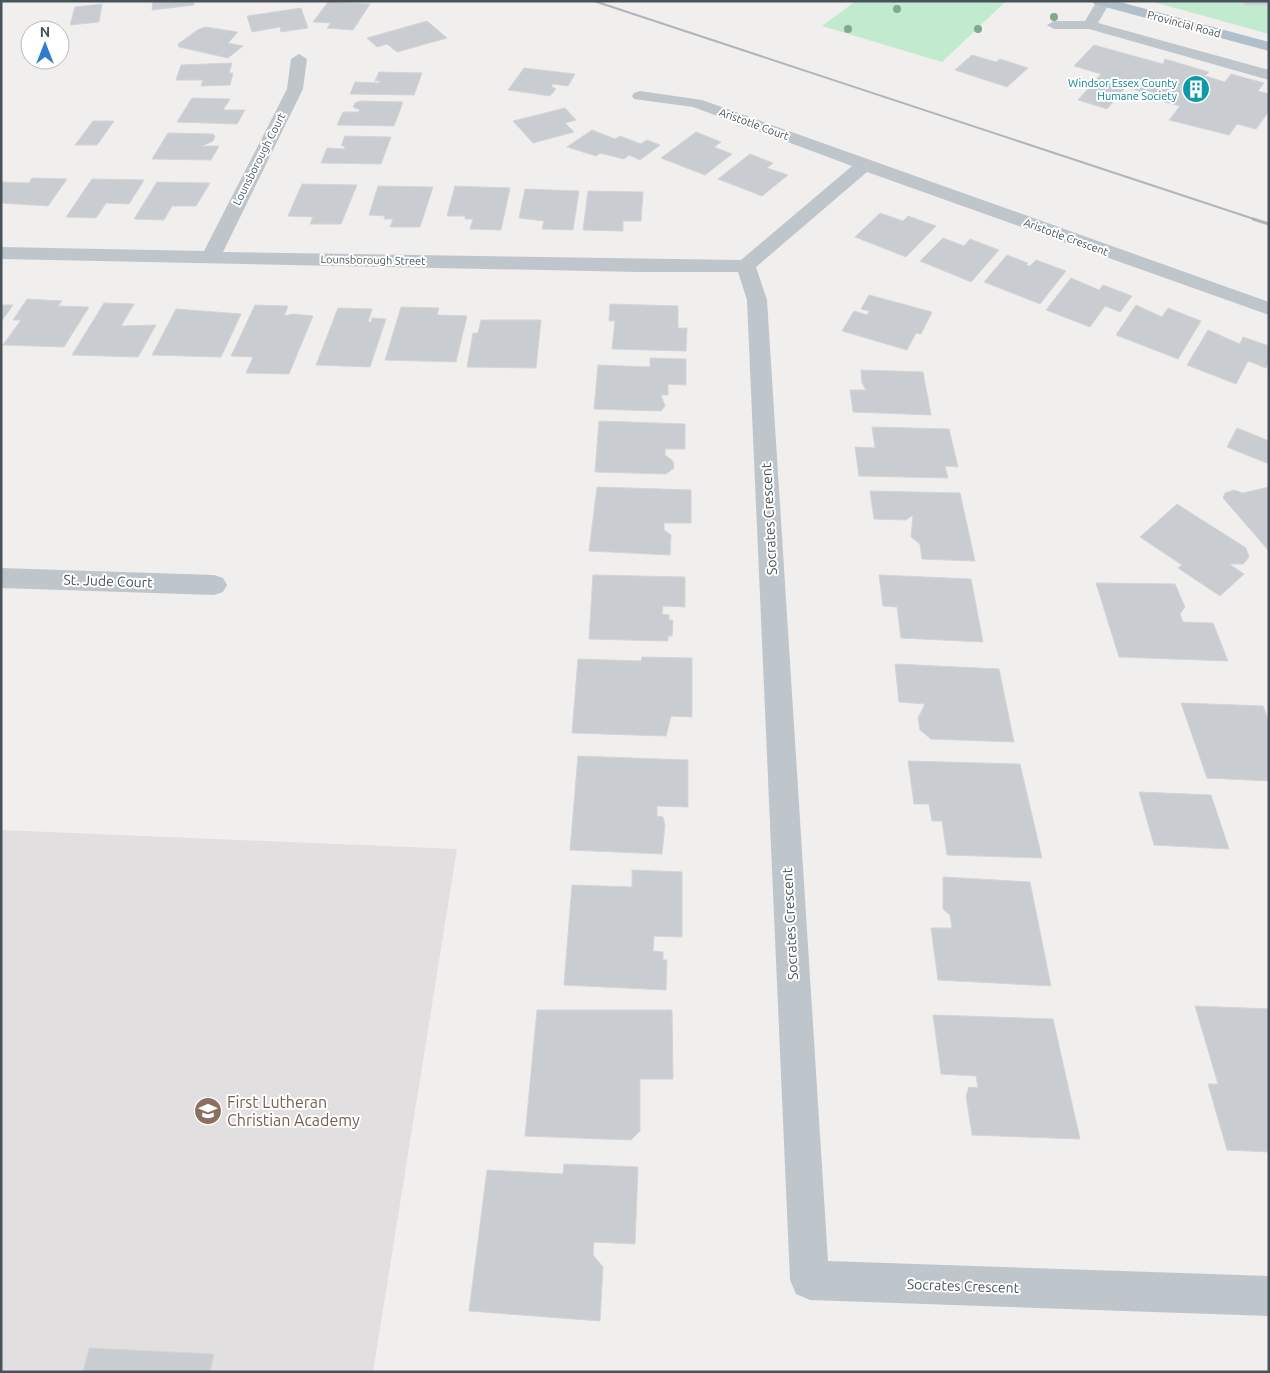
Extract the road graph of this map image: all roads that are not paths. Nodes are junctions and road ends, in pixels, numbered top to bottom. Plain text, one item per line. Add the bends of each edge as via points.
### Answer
1 (1101, 2) edge
2 (1054, 25) dead end
3 (1090, 25) junction
4 (1269, 47) edge
5 (299, 59) dead end
6 (1269, 75) edge
7 (640, 96) dead end
8 (864, 165) junction
9 (1, 253) edge
10 (211, 256) junction
11 (746, 266) junction
12 (1269, 309) edge
13 (1, 578) edge
14 (214, 585) dead end
15 (1269, 1296) edge

1 - 3 street
1 - 4 main road, Provincial Road
2 - 3 street
3 - 6 street
5 - 10 street, Lounsborough Court via 295,89
7 - 8 street, Aristotle Court via 696,103
8 - 11 street
8 - 12 street, Aristotle Crescent
9 - 10 street, Lounsborough Street
10 - 11 street, Lounsborough Street
11 - 15 street, Socrates Crescent via 757,300 810,1280
13 - 14 street, St. Jude Court

